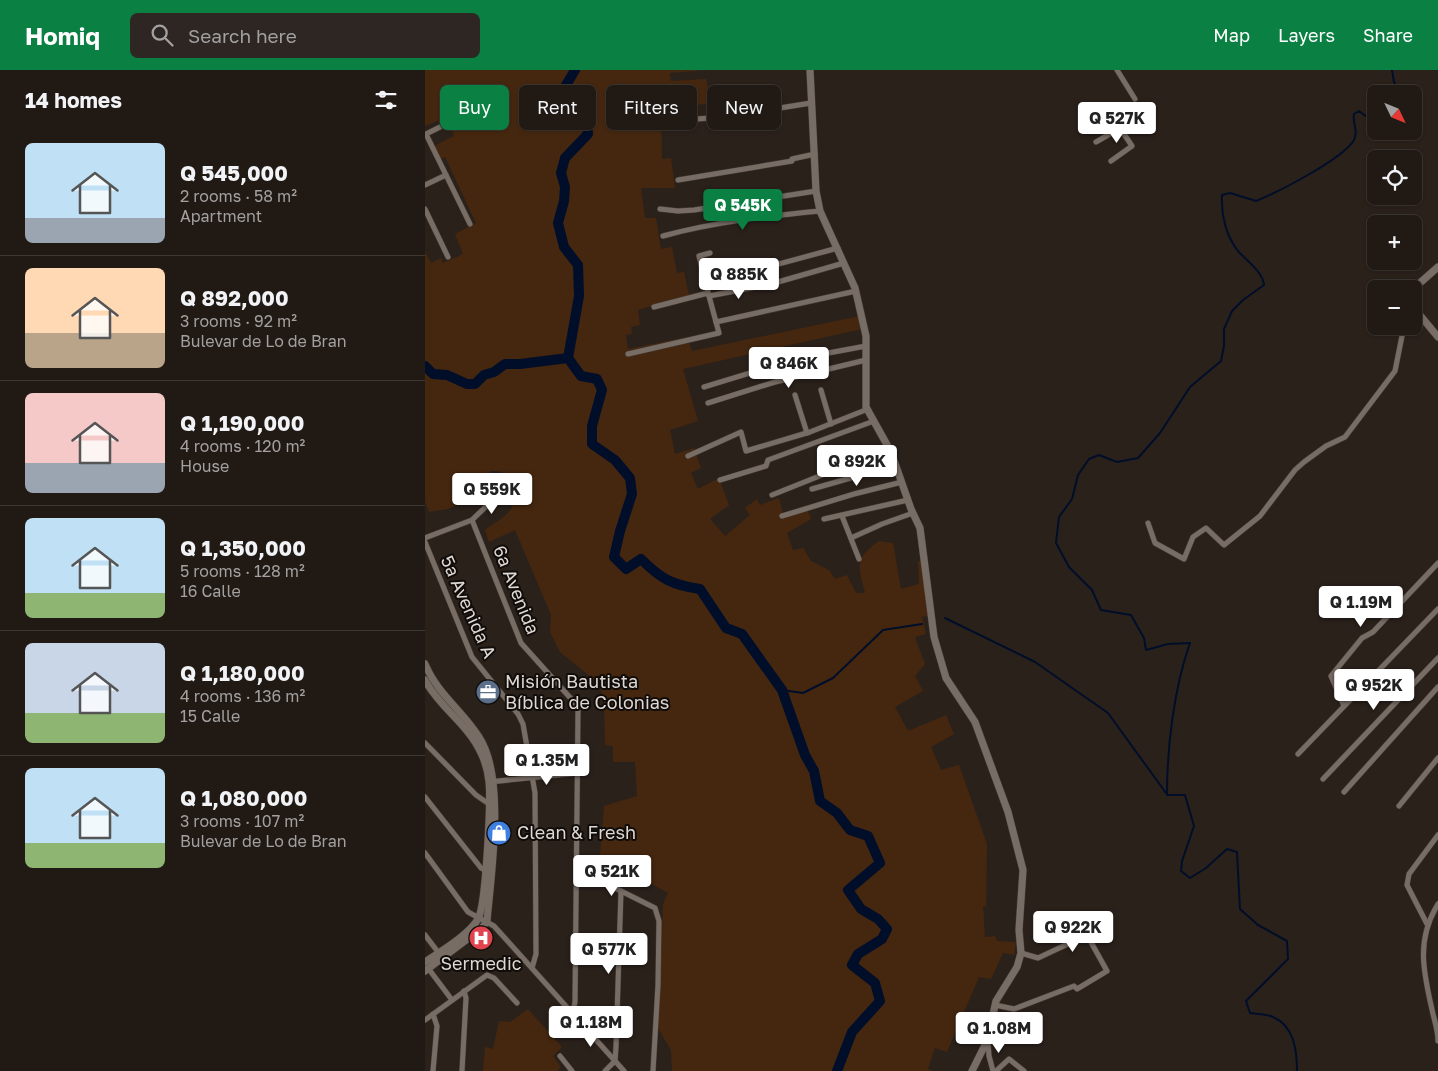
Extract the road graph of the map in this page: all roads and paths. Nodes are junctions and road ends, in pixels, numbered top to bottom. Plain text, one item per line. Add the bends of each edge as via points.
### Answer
1 (810, 70) edge
2 (1117, 70) edge
3 (1135, 99) dead end
4 (811, 103) junction
5 (1136, 108) dead end
6 (697, 119) edge
7 (440, 127) edge
8 (1121, 128) junction
9 (1096, 142) dead end
10 (815, 154) junction
11 (1111, 161) dead end
12 (446, 175) junction
13 (678, 180) dead end
14 (425, 185) edge
15 (816, 191) junction
16 (425, 209) edge
17 (660, 209) dead end
18 (821, 211) junction
19 (471, 224) dead end
20 (663, 236) dead end
21 (838, 248) junction
22 (710, 253) dead end
23 (448, 257) dead end
24 (844, 263) junction
25 (1438, 267) edge
26 (749, 272) dead end
27 (1422, 281) edge
28 (856, 291) junction
29 (709, 294) junction
30 (654, 307) dead end
31 (1422, 318) edge
32 (716, 322) junction
33 (1402, 335) edge
34 (1438, 337) edge
35 (866, 346) junction
36 (628, 354) dead end
37 (866, 360) junction
38 (704, 388) dead end
39 (821, 390) dead end
40 (795, 395) dead end
41 (708, 403) dead end
42 (868, 410) junction
43 (874, 421) junction
44 (831, 424) junction
45 (807, 432) junction
46 (892, 455) junction
47 (687, 456) dead end
48 (896, 465) junction
49 (720, 480) dead end
50 (902, 482) junction
51 (812, 489) dead end
52 (498, 495) dead end
53 (772, 495) dead end
54 (908, 500) junction
55 (913, 513) junction
56 (782, 516) dead end
57 (842, 516) junction
58 (824, 519) dead end
59 (472, 520) junction
60 (1148, 523) dead end
61 (851, 538) junction
62 (425, 540) edge
63 (859, 558) dead end
64 (1438, 563) edge
65 (1438, 609) edge
66 (1438, 658) edge
67 (425, 664) edge
68 (425, 680) edge
69 (1438, 687) edge
70 (1344, 706) junction
71 (425, 743) edge
72 (1298, 754) dead end
73 (1438, 758) edge
74 (578, 773) junction
75 (533, 777) junction
76 (1323, 778) dead end
77 (492, 782) junction
78 (1344, 792) dead end
79 (425, 797) edge
80 (489, 804) junction
81 (1399, 806) dead end
82 (1438, 835) edge
83 (425, 853) edge
84 (577, 868) junction
85 (485, 870) junction
86 (621, 891) junction
87 (1438, 904) edge
88 (479, 918) junction
89 (487, 921) junction
90 (1427, 924) junction
91 (425, 934) edge
92 (438, 952) junction
93 (1021, 953) junction
94 (426, 967) edge
95 (533, 968) junction
96 (464, 991) junction
97 (452, 1000) junction
98 (517, 1003) dead end
99 (995, 1005) junction
100 (573, 1012) junction
101 (433, 1014) junction
102 (425, 1020) edge
103 (987, 1040) junction
104 (1438, 1040) edge
105 (561, 1056) dead end
106 (615, 1061) junction
107 (433, 1071) edge
108 (462, 1071) edge
109 (572, 1071) edge
110 (605, 1071) edge
111 (625, 1071) edge
112 (653, 1071) edge
113 (972, 1071) edge
114 (995, 1071) edge
115 (1024, 1071) edge

1 - 4 street
2 - 3 street
4 - 6 street
4 - 10 street
5 - 8 street via 1141,116
7 - 12 street via 426,134
8 - 9 street
8 - 11 street via 1132,146
10 - 13 street via 792,161
10 - 15 street
12 - 14 street
12 - 19 street
15 - 17 street via 694,210
15 - 18 street
16 - 23 street
18 - 20 street via 781,214
18 - 21 street
21 - 24 street
21 - 26 street
22 - 29 street via 699,256
24 - 28 street
24 - 29 street via 771,284
25 - 27 street
28 - 32 street
28 - 35 street
29 - 30 street
29 - 32 street
31 - 34 street
32 - 36 street via 719,333
33 - 60 street via 1395,371 1345,437 1326,446 1295,470 1260,516 1224,545 1206,528 1193,536 1184,558 1155,543
35 - 37 street
35 - 38 street via 796,360
37 - 41 street via 775,382
37 - 42 street
39 - 44 street
40 - 45 street
42 - 43 street
42 - 44 street
43 - 46 street
43 - 49 street via 768,460 766,466
44 - 45 street
45 - 47 street via 746,451 741,432
46 - 48 street
46 - 53 street via 827,473
48 - 50 street
48 - 51 street
50 - 54 street
50 - 56 street
52 - 59 street
54 - 55 street
54 - 57 street
55 - 61 street
55 - 93 street via 920,528 934,637 946,678 975,722 1008,812 1023,870 1019,930
57 - 58 street
57 - 61 street
59 - 62 street
59 - 74 street, 6a Avenida via 521,643 574,702 578,711
61 - 63 street
62 - 75 street, 5a Avenida A via 473,658 523,724
64 - 70 street via 1373,632 1362,638 1331,676
65 - 70 street
66 - 76 street
67 - 77 street via 433,681 488,752
68 - 77 street via 474,741
69 - 78 street
70 - 72 street
71 - 80 street
73 - 81 street
74 - 75 street
74 - 84 street, 6a Avenida
75 - 77 street
75 - 95 street, 5a Avenida A via 536,954
77 - 80 street
77 - 89 street
79 - 85 street
80 - 85 street
82 - 90 street via 1409,874 1407,885
83 - 88 street via 468,912
84 - 86 street
84 - 100 street, 6a Avenida
85 - 88 street
86 - 106 street
86 - 112 street via 655,908 659,920
87 - 90 street
88 - 89 street
88 - 92 street via 474,926
89 - 94 street via 482,928
89 - 95 street
90 - 104 street via 1422,947 1423,964
91 - 92 street
92 - 94 street
93 - 99 street via 1017,967
93 - 99 street via 1038,958 1087,935 1107,972 1077,989 1073,986 1014,1009
94 - 97 street
95 - 100 street
96 - 97 street
96 - 98 street via 489,975
96 - 108 street
97 - 101 street
99 - 103 street
100 - 106 street
101 - 102 street
101 - 107 street via 437,1026
103 - 113 street
103 - 114 street
105 - 109 street
106 - 110 street
106 - 111 street
114 - 115 street via 1009,1059

